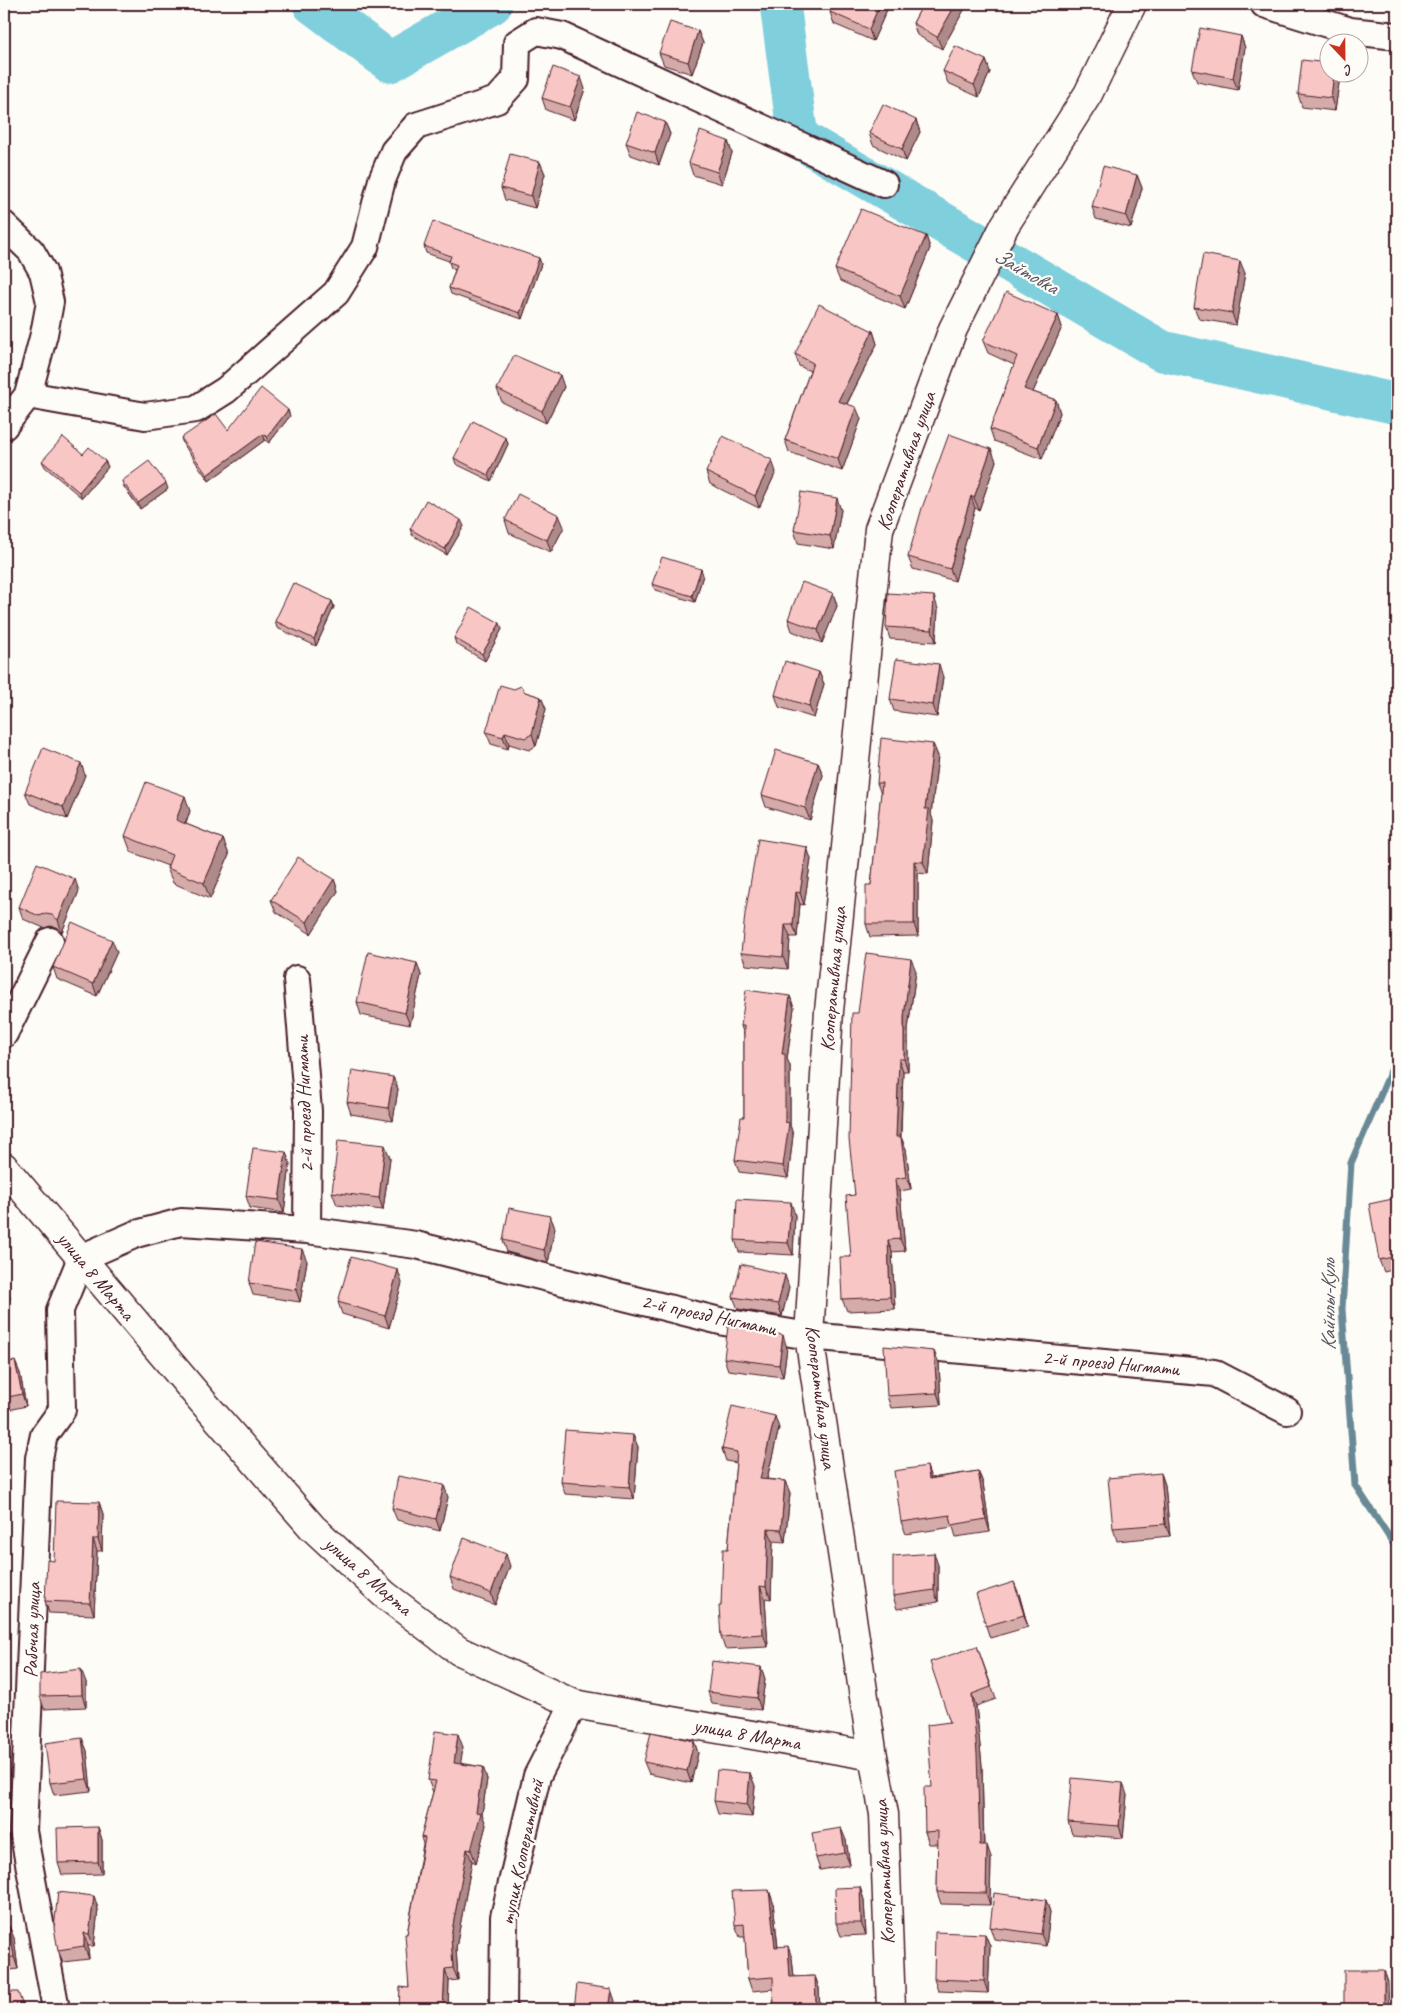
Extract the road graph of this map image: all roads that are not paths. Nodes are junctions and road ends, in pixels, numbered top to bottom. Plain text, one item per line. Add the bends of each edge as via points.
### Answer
1 (1132, 4) edge
2 (1264, 4) edge
3 (1397, 36) edge
4 (884, 184) dead end
5 (4, 225) edge
6 (28, 395) junction
7 (4, 426) edge
8 (50, 941) dead end
9 (297, 979) dead end
10 (4, 1034) edge
11 (4, 1167) edge
12 (307, 1230) junction
13 (81, 1258) junction
14 (809, 1336) junction
15 (1287, 1411) dead end
16 (574, 1704) junction
17 (873, 1756) junction
18 (56, 2009) edge
19 (502, 2009) edge
20 (890, 2009) edge

1 - 14 main road, Кооперативная улица via 1088,94 1005,225 953,328 879,530 829,1011
2 - 3 street via 1350,30
4 - 6 street via 562,36 536,31 517,44 516,79 497,100 416,126 394,151 382,180 364,247 336,293 226,390 196,409 144,416
5 - 6 street via 32,252 43,272 50,302
6 - 7 street
8 - 10 street
9 - 12 street, 2-й проезд Нигмати via 308,1111
11 - 13 main road, улица 8 Марта
12 - 13 street, 2-й проезд Нигмати via 181,1222 136,1234
12 - 14 street, 2-й проезд Нигмати via 416,1245 724,1322
13 - 16 main road, улица 8 Марта via 312,1527 385,1595 459,1650
13 - 18 street, Рабочая улица via 60,1310 62,1410 44,1435 39,1458 23,1832
14 - 15 street, 2-й проезд Нигмати via 1214,1373
14 - 17 main road, Кооперативная улица
16 - 17 main road, улица 8 Марта
16 - 19 street, тупик Кооперативной via 536,1776 504,1916
17 - 20 main road, Кооперативная улица via 884,1814

